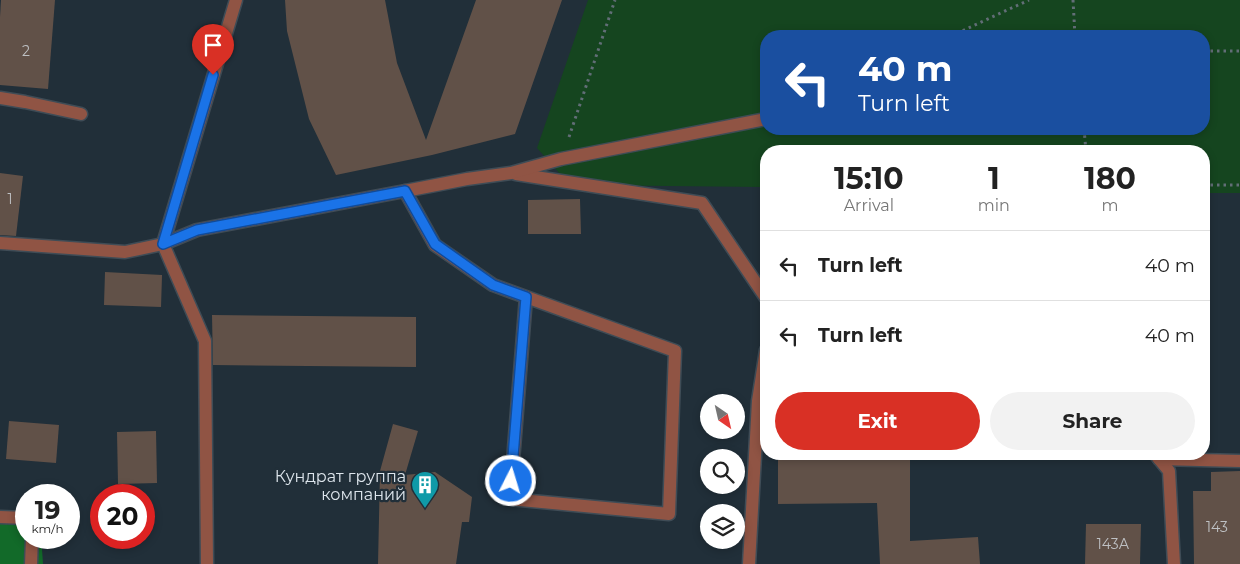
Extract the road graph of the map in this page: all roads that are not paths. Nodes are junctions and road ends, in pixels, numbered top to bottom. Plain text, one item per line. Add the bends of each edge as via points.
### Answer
1 (236, 0) edge
2 (0, 98) edge
3 (82, 114) dead end
4 (760, 120) edge
5 (511, 173) junction
6 (405, 191) junction
7 (0, 243) edge
8 (163, 244) junction
9 (760, 289) edge
10 (526, 297) junction
11 (760, 388) edge
12 (1210, 459) edge
13 (1160, 460) edge
14 (1240, 461) edge
15 (0, 517) edge
16 (15, 518) edge
17 (32, 549) edge
18 (31, 564) edge
19 (207, 564) edge
20 (749, 564) edge
21 (1174, 564) edge

1 - 8 street
2 - 3 street
4 - 5 street via 562,159
5 - 6 street
5 - 9 street via 702,203
6 - 8 street via 197,230
6 - 10 street via 435,244 493,285
7 - 8 street via 125,252
8 - 19 street via 205,341
10 - 10 street via 676,351 669,514 510,499
11 - 20 street
12 - 14 street
13 - 21 street via 1169,471
15 - 16 street
17 - 18 street

